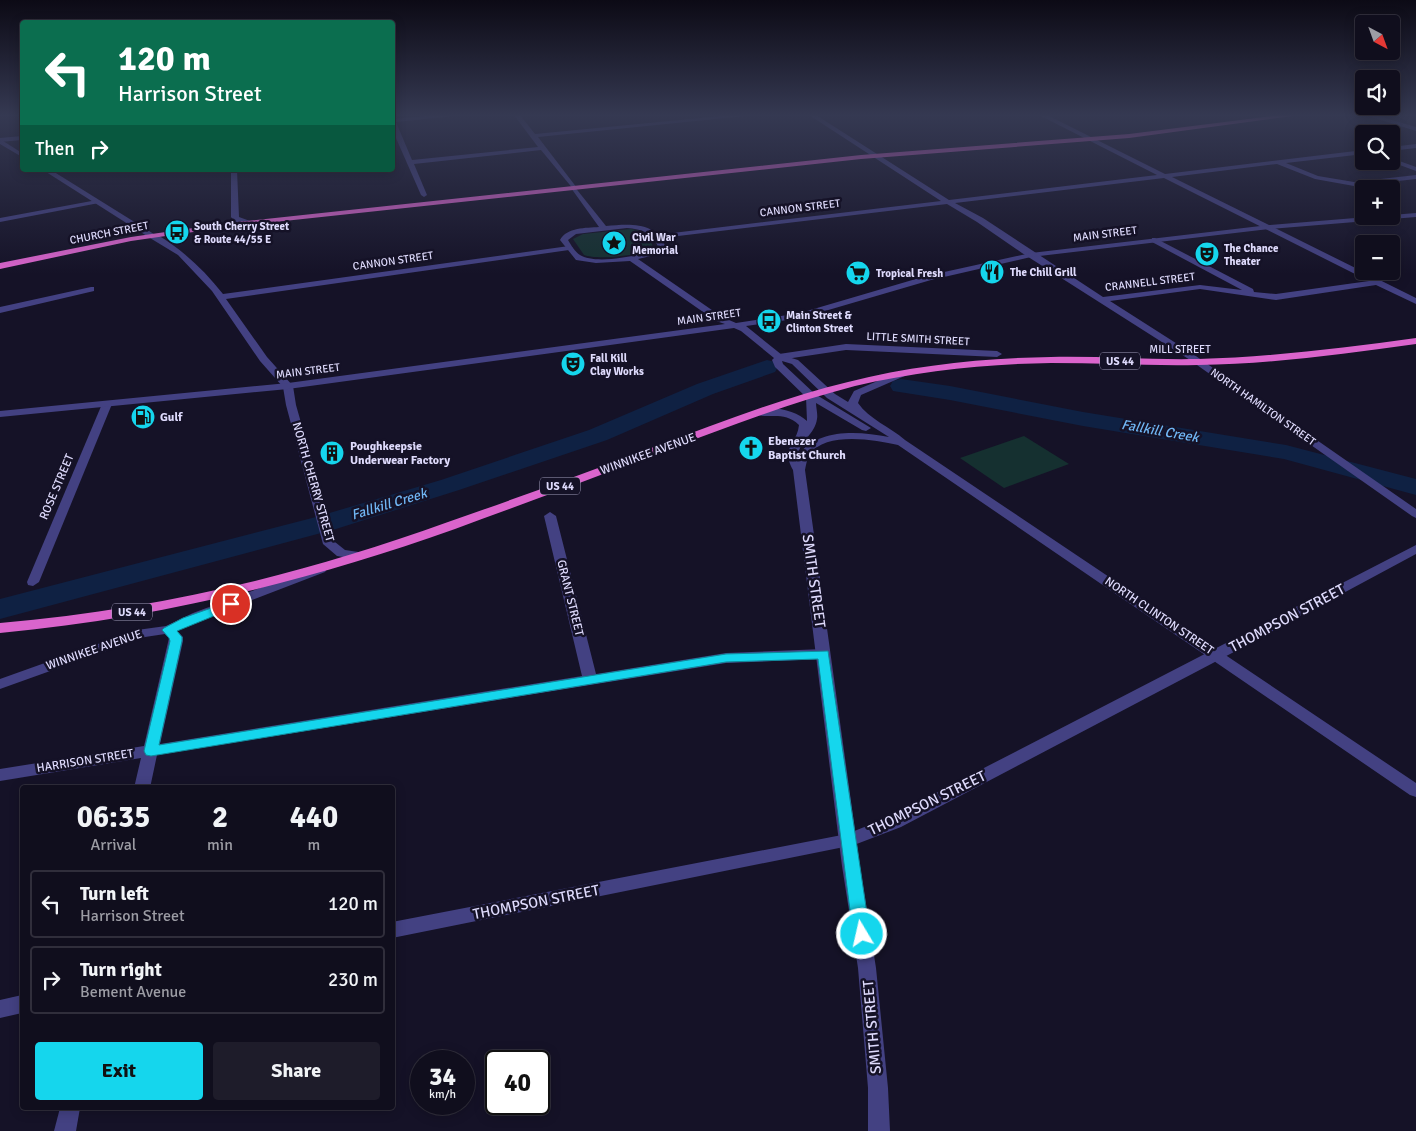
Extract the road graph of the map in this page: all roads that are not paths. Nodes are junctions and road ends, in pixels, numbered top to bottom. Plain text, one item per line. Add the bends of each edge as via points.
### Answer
1 (412, 168) edge
2 (558, 168) edge
3 (765, 168) edge
4 (895, 168) edge
5 (1150, 168) edge
6 (1232, 168) edge
7 (1291, 168) edge
8 (49, 172) edge
9 (234, 172) edge
10 (1167, 176) junction
11 (1416, 177) edge
12 (574, 188) junction
13 (424, 195) dead end
14 (97, 202) junction
15 (948, 202) junction
16 (1416, 215) edge
17 (0, 220) edge
18 (247, 223) junction
19 (1269, 227) junction
20 (604, 228) junction
21 (153, 236) junction
22 (656, 237) junction
23 (1155, 240) junction
24 (569, 248) junction
25 (1031, 255) junction
26 (632, 258) junction
27 (0, 266) edge
28 (1377, 282) junction
29 (91, 289) dead end
30 (1262, 296) junction
31 (221, 297) junction
32 (1101, 300) junction
33 (1416, 301) edge
34 (0, 310) edge
35 (734, 326) junction
36 (1416, 341) edge
37 (922, 350) junction
38 (997, 354) dead end
39 (779, 357) junction
40 (1199, 362) junction
41 (978, 364) junction
42 (904, 373) junction
43 (288, 386) junction
44 (826, 391) junction
45 (810, 396) junction
46 (107, 404) junction
47 (760, 413) junction
48 (0, 414) edge
49 (864, 417) junction
50 (803, 434) junction
51 (901, 442) junction
52 (799, 470) junction
53 (1416, 514) edge
54 (550, 516) dead end
55 (1416, 549) edge
56 (361, 556) junction
57 (328, 567) junction
58 (33, 582) dead end
59 (0, 628) edge
60 (168, 630) junction
61 (823, 654) junction
62 (1217, 656) junction
63 (590, 680) junction
64 (0, 684) edge
65 (151, 751) junction
66 (0, 775) edge
67 (143, 785) edge
68 (1416, 791) edge
69 (848, 840) junction
70 (395, 929) edge
71 (20, 1004) edge
72 (0, 1008) edge
73 (70, 1110) edge
74 (65, 1131) edge
75 (879, 1131) edge

1 - 13 street
2 - 12 street
3 - 12 highway, CHURCH STREET
4 - 15 street, NORTH HAMILTON STREET
5 - 10 street
6 - 10 street, CANNON STREET
7 - 11 street via 1311,176 1354,184
8 - 14 street
9 - 18 street via 234,210 238,221
10 - 15 street, CANNON STREET
10 - 19 street
12 - 18 highway, CHURCH STREET
12 - 20 street
14 - 17 street
14 - 21 street
15 - 22 street, CANNON STREET
15 - 25 street, NORTH HAMILTON STREET
16 - 19 street, MAIN STREET
18 - 21 highway, CHURCH STREET
19 - 23 street, MAIN STREET
19 - 28 street
20 - 22 street via 638,226
20 - 24 street via 569,234 564,238
21 - 27 highway, CHURCH STREET
21 - 31 street via 183,256
22 - 26 street via 662,245 660,250
23 - 25 street, MAIN STREET
23 - 30 street, CRANNELL STREET
24 - 26 street via 577,257 586,260
24 - 31 street, CANNON STREET
25 - 32 street, NORTH HAMILTON STREET
25 - 35 street, MAIN STREET via 930,278 801,315
26 - 35 street, NORTH CLINTON STREET
28 - 30 street, CRANNELL STREET via 1276,297
28 - 33 street
29 - 34 street
30 - 32 street, CRANNELL STREET via 1200,287
31 - 43 street via 273,373
32 - 40 street, NORTH HAMILTON STREET
35 - 39 street, NORTH CLINTON STREET via 749,333
35 - 43 street, MAIN STREET
36 - 40 highway, MILL STREET / US 44 via 1287,357
37 - 38 street, LITTLE SMITH STREET
37 - 39 street, LITTLE SMITH STREET via 836,347
37 - 41 street via 939,353 958,362
39 - 44 street, NORTH CLINTON STREET via 795,362
39 - 45 street, NORTH CLINTON STREET via 778,365
40 - 41 highway, MILL STREET / US 44 via 1052,360
40 - 53 street, NORTH HAMILTON STREET
41 - 42 highway, MILL STREET / US 44
42 - 44 highway, MILL STREET / US 44
42 - 49 street via 855,396 853,403
43 - 46 street, MAIN STREET
43 - 56 street, NORTH CHERRY STREET via 329,544 346,555
44 - 45 highway, WINNIKEE AVENUE / US 44
44 - 49 street, NORTH CLINTON STREET
45 - 47 highway, WINNIKEE AVENUE / US 44
45 - 50 street, SMITH STREET via 812,419
45 - 51 street, NORTH CLINTON STREET via 871,430
46 - 48 street, MAIN STREET
46 - 58 street, ROSE STREET
47 - 50 street via 793,416 804,424
47 - 56 highway, WINNIKEE AVENUE / US 44
49 - 51 street, NORTH CLINTON STREET
50 - 52 street, SMITH STREET via 792,451 793,461
51 - 52 street via 863,436 826,440 808,450
51 - 62 street, NORTH CLINTON STREET
52 - 61 street, SMITH STREET
54 - 63 street, GRANT STREET
55 - 62 street, THOMPSON STREET
56 - 57 highway, WINNIKEE AVENUE / US 44
57 - 59 highway, WINNIKEE AVENUE / US 44 via 263,585 128,613
57 - 60 street, WINNIKEE AVENUE
60 - 64 street, WINNIKEE AVENUE via 142,633
60 - 65 street via 176,641
61 - 63 street, HARRISON STREET via 732,657
61 - 69 street, SMITH STREET
62 - 68 street, NORTH CLINTON STREET
62 - 69 street, THOMPSON STREET via 895,822
63 - 65 street, HARRISON STREET
65 - 66 street, HARRISON STREET
65 - 67 street
69 - 70 street, THOMPSON STREET
69 - 75 street, SMITH STREET via 867,968
71 - 72 street
73 - 74 street

